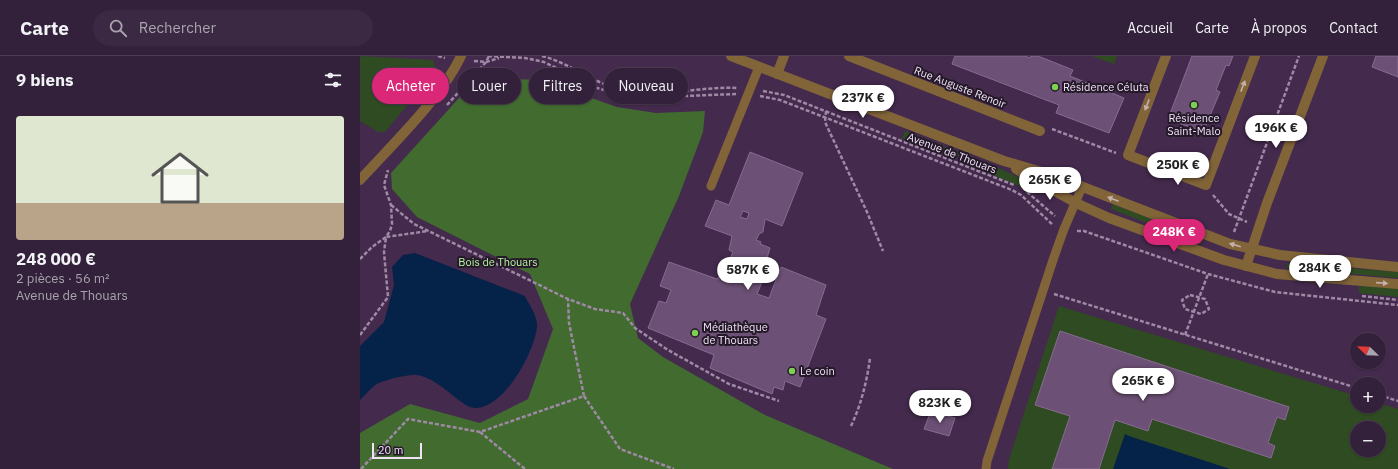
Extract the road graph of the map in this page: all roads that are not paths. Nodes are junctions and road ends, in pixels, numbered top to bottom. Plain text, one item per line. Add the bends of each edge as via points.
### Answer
1 (461, 56) edge
2 (731, 56) edge
3 (784, 56) edge
4 (849, 56) edge
5 (1166, 56) edge
6 (1255, 56) edge
7 (1323, 56) edge
8 (759, 67) junction
9 (777, 74) junction
10 (1040, 131) road end
11 (1004, 161) junction
12 (360, 180) edge
13 (711, 186) dead end
14 (1082, 187) junction
15 (1076, 203) junction
16 (1251, 250) junction
17 (1246, 266) junction
18 (1398, 267) edge
19 (1398, 284) edge
20 (986, 469) edge

1 - 12 street via 425,108
2 - 8 street, Avenue de Thouars
3 - 9 street
4 - 10 street, Rue Auguste Renoir
5 -> 6 street via 1128,155 1206,185
7 - 16 street
8 - 9 street, Avenue de Thouars
8 - 13 lane
9 - 11 street, Avenue de Thouars
11 - 14 street, Avenue de Thouars
11 - 15 street, Avenue de Thouars
14 - 15 lane
16 -> 14 street, Avenue de Thouars
15 - 17 street, Avenue de Thouars via 1109,218
15 - 20 lane via 1065,225 1042,291
16 - 17 street
16 - 18 street, Avenue de Thouars
17 -> 19 street, Avenue de Thouars via 1277,274

